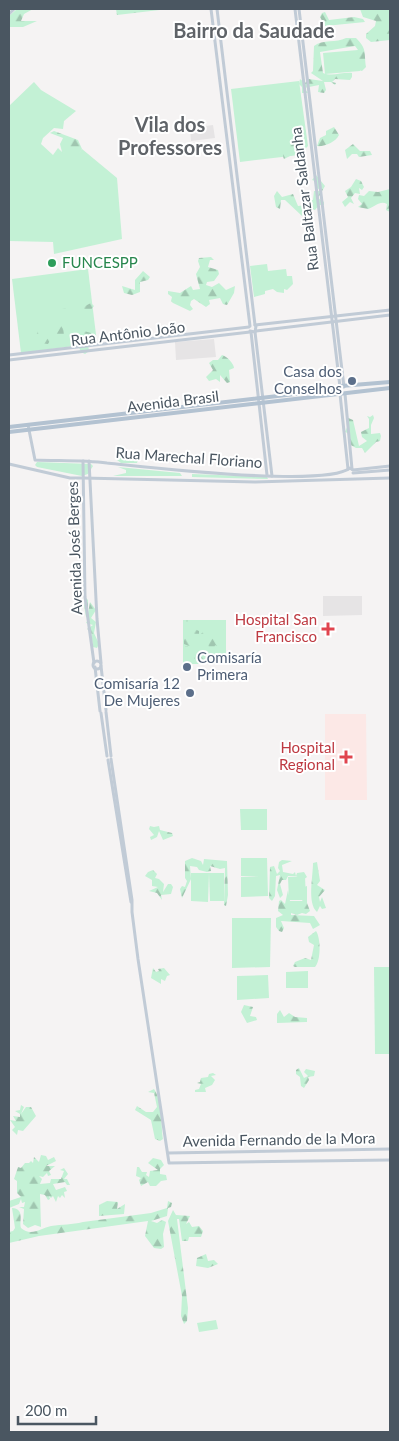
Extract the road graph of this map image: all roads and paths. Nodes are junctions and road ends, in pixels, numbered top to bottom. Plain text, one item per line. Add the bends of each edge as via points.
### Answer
1 (14, 9) edge
2 (211, 9) edge
3 (217, 9) edge
4 (295, 9) edge
5 (299, 9) edge
6 (9, 14) edge
7 (322, 198) junction
8 (316, 199) junction
9 (240, 223) junction
10 (390, 310) edge
11 (390, 315) edge
12 (336, 317) junction
13 (330, 318) junction
14 (337, 323) junction
15 (331, 324) junction
16 (250, 326) junction
17 (255, 326) junction
18 (228, 329) junction
19 (253, 332) junction
20 (229, 334) junction
21 (258, 355) junction
22 (9, 356) edge
23 (254, 356) junction
24 (9, 360) edge
25 (390, 382) edge
26 (390, 388) edge
27 (342, 391) junction
28 (258, 400) junction
29 (264, 400) junction
30 (261, 424) junction
31 (266, 424) junction
32 (9, 427) edge
33 (29, 427) junction
34 (9, 432) edge
35 (344, 435) junction
36 (350, 435) junction
37 (264, 450) junction
38 (269, 450) junction
39 (83, 461) junction
40 (89, 462) junction
41 (9, 464) edge
42 (390, 466) edge
43 (390, 470) edge
44 (349, 471) junction
45 (266, 475) junction
46 (272, 476) junction
47 (84, 478) junction
48 (90, 478) junction
49 (390, 478) edge
50 (101, 664) junction
51 (94, 665) junction
52 (106, 711) junction
53 (101, 712) junction
54 (109, 758) junction
55 (390, 1149) edge
56 (168, 1153) junction
57 (390, 1160) edge

1 - 6 main road
2 - 9 main road
3 - 9 main road
4 - 8 main road, Rua Baltazar Saldanha
5 - 7 main road, Rua Baltazar Saldanha
7 - 8 main road
7 - 12 main road, Rua Baltazar Saldanha
8 - 13 main road, Rua Baltazar Saldanha
9 - 16 main road
9 - 17 main road
10 - 12 main road
11 - 14 main road, Rua Antônio João
12 - 13 main road
12 - 14 main road, Rua Baltazar Saldanha
13 - 15 main road, Rua Baltazar Saldanha
13 - 17 main road
14 - 15 main road, Rua Antônio João
14 - 27 main road, Rua Baltazar Saldanha
15 - 19 main road, Rua Antônio João
15 - 27 main road, Rua Baltazar Saldanha
16 - 17 main road, Rua Antônio João
16 - 18 main road, Rua Antônio João
16 - 19 main road
17 - 19 main road
18 - 20 main road
18 - 22 main road, Rua Antônio João
19 - 20 main road, Rua Antônio João
19 - 21 main road
19 - 23 main road
20 - 24 main road, Rua Antônio João
21 - 23 main road
21 - 29 main road
23 - 28 main road
25 - 27 main road, Avenida Brasil
26 - 27 main road, Avenida Brasil
27 - 29 main road, Avenida Brasil
27 - 35 main road, Rua Baltazar Saldanha
27 - 36 main road, Rua Baltazar Saldanha
28 - 29 main road, Avenida Brasil
28 - 30 main road
28 - 33 main road, Avenida Brasil
29 - 31 main road
30 - 31 main road
30 - 37 main road
31 - 38 main road
32 - 33 main road, Avenida Brasil
33 - 34 main road, Avenida Brasil
33 - 39 main road, Rua Marechal Floriano via 33,459
35 - 36 main road
35 - 44 main road, Rua Baltazar Saldanha
36 - 44 main road, Rua Baltazar Saldanha
37 - 38 main road
37 - 45 main road
38 - 46 main road
39 - 40 main road, Rua Marechal Floriano
39 - 47 main road, Avenida José Berges
40 - 45 main road, Rua Marechal Floriano via 187,472
40 - 48 main road, Avenida José Berges
41 - 47 main road via 70,478
42 - 44 main road
43 - 44 main road
44 - 46 main road, Rua Marechal Floriano
45 - 46 main road, Rua Marechal Floriano
47 - 48 main road
47 - 51 main road, Avenida José Berges via 85,597
48 - 49 main road via 255,482
48 - 50 main road, Avenida José Berges
50 - 51 main road via 98,661
50 - 51 main road via 98,668
50 - 52 main road, Avenida José Berges
51 - 53 main road, Avenida José Berges
52 - 53 main road via 103,708
52 - 54 main road, Avenida José Berges
53 - 54 main road, Avenida José Berges
54 - 56 main road, Avenida José Berges
55 - 56 main road, Avenida Fernando de la Mora
56 - 57 main road, Avenida Fernando de la Mora via 169,1163

